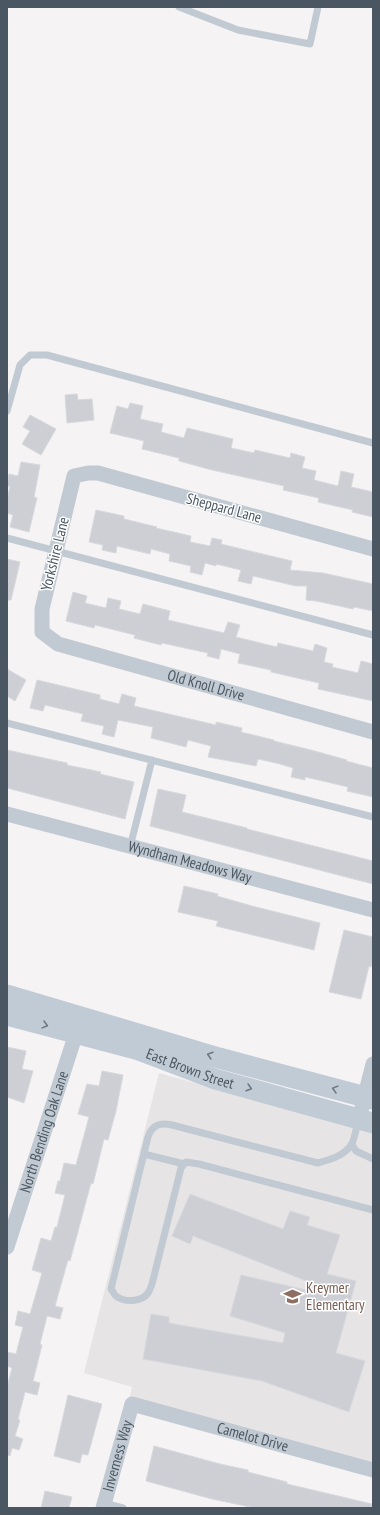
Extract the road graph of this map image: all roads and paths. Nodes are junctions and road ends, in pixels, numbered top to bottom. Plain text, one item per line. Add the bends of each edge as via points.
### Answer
1 (179, 7) edge
2 (318, 7) edge
3 (7, 411) edge
4 (373, 443) edge
5 (74, 476) joint
6 (7, 538) edge
7 (373, 549) edge
8 (56, 552) junction
9 (42, 632) joint
10 (373, 635) edge
11 (7, 723) edge
12 (373, 732) edge
13 (152, 760) junction
14 (7, 814) edge
15 (373, 817) edge
16 (130, 846) junction
17 (373, 910) edge
18 (7, 995) edge
19 (7, 1015) edge
20 (78, 1024) junction
21 (373, 1064) edge
22 (369, 1098) edge
23 (366, 1121) edge
24 (352, 1145) junction
25 (144, 1154) junction
26 (373, 1159) edge
27 (184, 1164) junction
28 (373, 1210) edge
29 (7, 1247) edge
30 (132, 1404) joint
31 (373, 1470) edge
32 (104, 1506) edge
33 (123, 1508) edge

1 - 2 lane via 238,30 310,44
3 - 4 lane via 20,365 30,356 47,356
5 - 7 street, Sheppard Lane via 98,473
5 - 8 street, Yorkshire Lane
6 - 8 lane
8 - 9 street, Yorkshire Lane via 42,609
8 - 10 lane
9 - 12 street, Old Knoll Drive via 58,644
11 - 13 lane
13 - 15 lane
13 - 16 lane
14 - 16 street, Wyndham Meadows Way
16 - 17 street, Wyndham Meadows Way
18 - 20 main road, East Brown Street
19 -> 20 main road, East Brown Street
22 -> 20 main road, East Brown Street
20 -> 23 main road, East Brown Street via 215,1078
20 - 29 street, North Bending Oak Lane
21 - 22 street
22 - 23 street
23 - 24 lane
24 - 25 lane via 333,1159 318,1163 164,1123 151,1129
24 - 26 lane via 356,1151
25 - 27 lane
25 - 27 lane via 111,1288 115,1296 124,1300 143,1298 152,1284
27 - 28 lane via 190,1162
30 - 31 street, Camelot Drive
30 - 32 street, Inverness Way
32 - 33 lane

